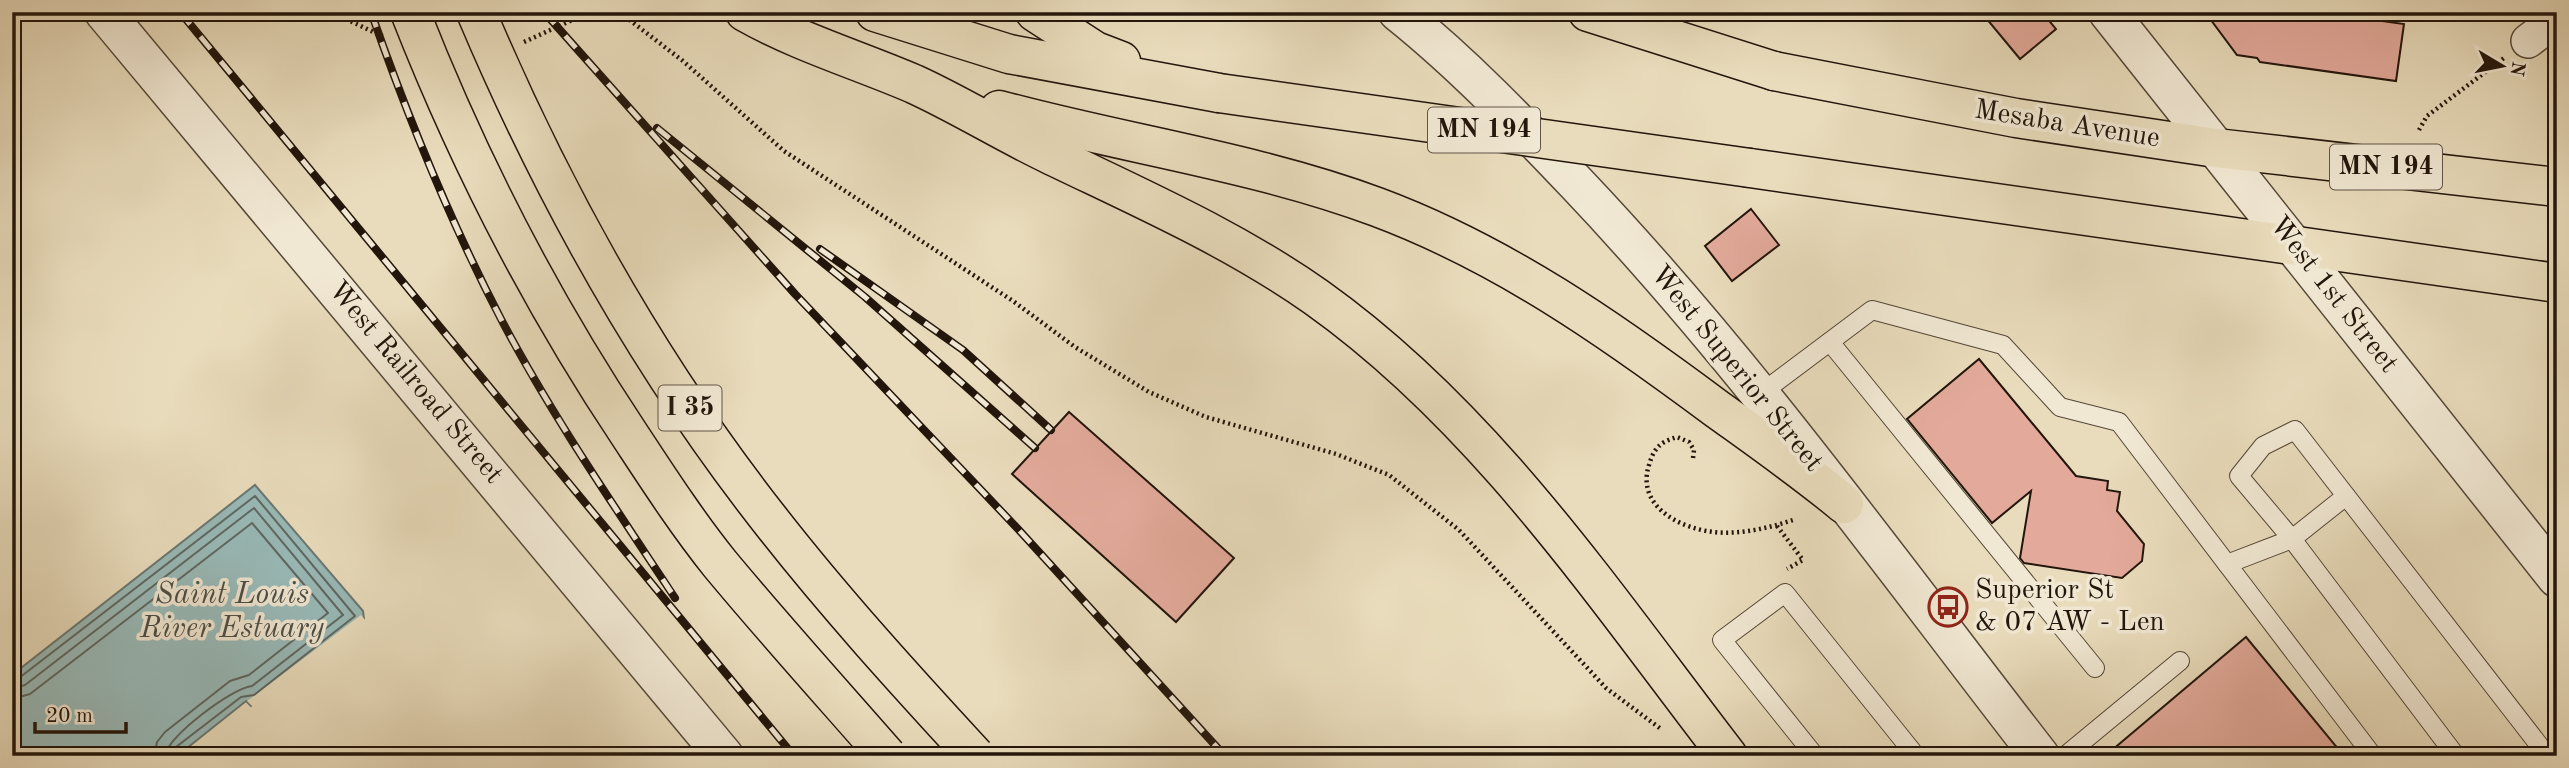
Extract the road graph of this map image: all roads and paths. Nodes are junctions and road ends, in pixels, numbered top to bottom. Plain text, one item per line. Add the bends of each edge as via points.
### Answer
1 (104, 12) edge
2 (410, 12) edge
3 (476, 12) edge
4 (609, 12) edge
5 (745, 12) edge
6 (875, 12) edge
7 (1035, 12) edge
8 (1398, 12) edge
9 (1588, 12) edge
10 (2108, 12) edge
11 (2539, 25) edge
12 (917, 86) junction
13 (1204, 90) junction
14 (2419, 130) dead end
15 (2216, 148) junction
16 (2557, 187) edge
17 (2292, 244) junction
18 (2557, 283) edge
19 (1830, 342) junction
20 (1760, 394) junction
21 (1693, 458) dead end
22 (2346, 496) junction
23 (1844, 504) junction
24 (1794, 520) dead end
25 (1777, 526) junction
26 (2292, 539) junction
27 (1803, 560) dead end
28 (2227, 564) junction
29 (2557, 578) edge
30 (2180, 661) dead end
31 (2095, 668) dead end
32 (1666, 733) dead end
33 (2537, 751) edge
34 (724, 756) edge
35 (887, 756) edge
36 (975, 756) edge
37 (1728, 756) edge
38 (1815, 756) edge
39 (1916, 756) edge
40 (2040, 756) edge
41 (2065, 756) edge
42 (2373, 756) edge
43 (2456, 756) edge

1 - 34 street, West Railroad Street
2 - 35 highway, I 35, bridge via 492,196 594,382 719,562
3 - 36 highway, I 35, bridge via 552,175 665,372 768,518
4 - 32 path via 623,15 683,61 783,151 1149,393 1206,417 1336,454 1389,475 1458,530 1605,688
5 - 12 highway
6 - 13 highway, MN 194 via 1009,54
7 - 13 highway via 1096,51
8 - 20 street, West Superior Street via 1497,100 1627,237
9 - 15 highway, Mesaba Avenue / MN 194 via 1774,72 2016,118
10 - 15 street, West 1st Street
11 - 14 path via 2427,116
12 - 23 highway via 1049,124 1304,184 1414,222 1485,255 1599,323
12 - 37 highway via 1048,154 1165,207 1254,256 1317,297 1374,343 1429,390 1480,443
13 - 17 highway, MN 194, bridge
15 - 16 highway, Mesaba Avenue / MN 194
15 - 17 street, West 1st Street
17 - 18 highway
17 - 29 street, West 1st Street
19 - 20 lane
19 - 28 lane via 1872,310 2003,345 2060,407 2119,422
19 - 31 lane
20 - 23 street, West Superior Street
21 - 25 path via 1689,442 1678,437 1663,441 1654,450 1645,477 1647,493 1659,512 1712,532
22 - 26 lane
22 - 26 lane via 2295,430 2263,446 2239,476
22 - 33 lane
23 - 40 street, West Superior Street
24 - 25 path
25 - 27 path
26 - 28 lane
26 - 43 lane
28 - 42 lane
30 - 41 lane
38 - 39 lane via 1722,640 1785,593

